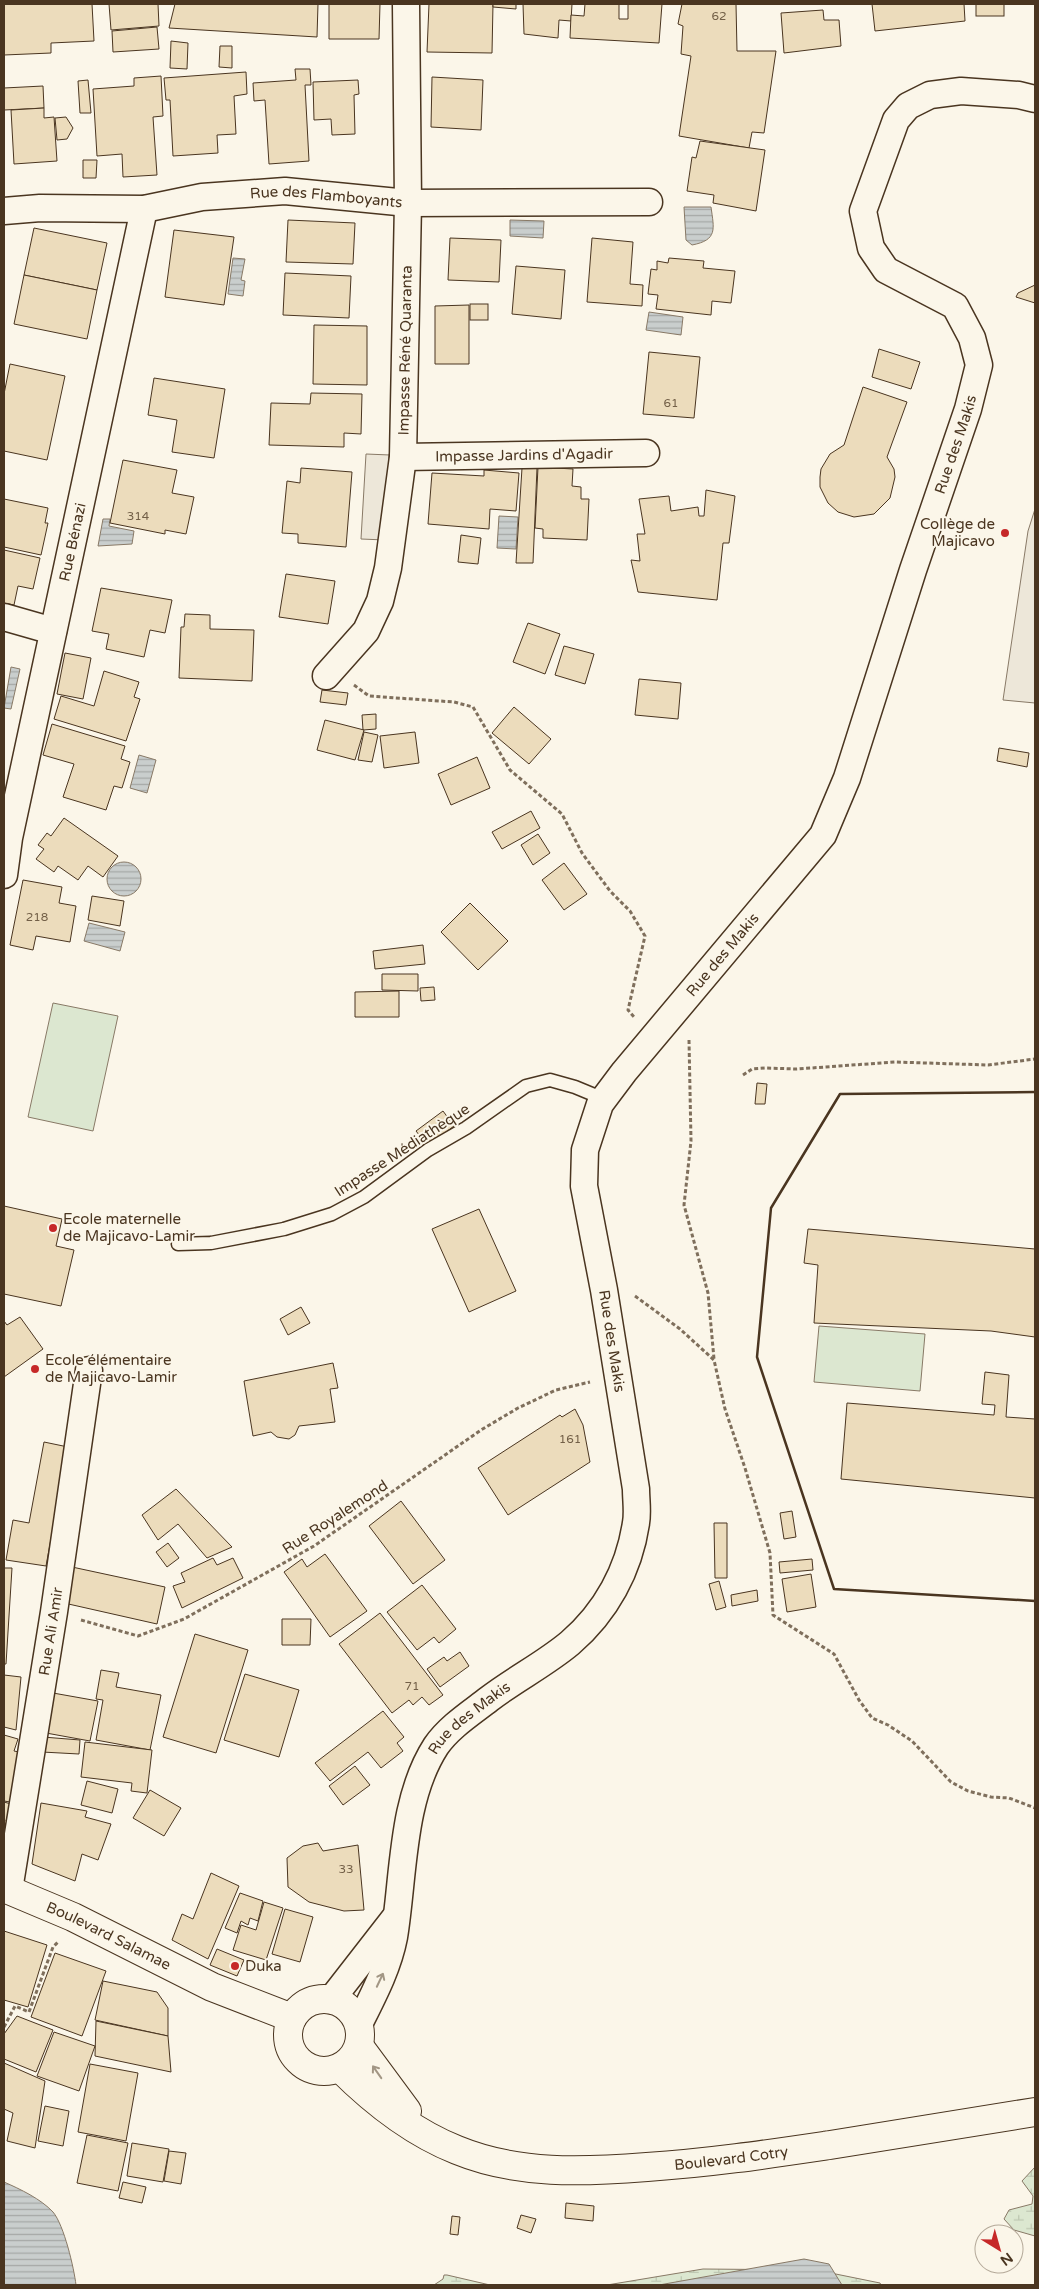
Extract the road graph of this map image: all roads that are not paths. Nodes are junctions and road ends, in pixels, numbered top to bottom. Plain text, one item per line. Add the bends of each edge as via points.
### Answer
1 (406, 4) edge
2 (1035, 99) edge
3 (649, 202) dead end
4 (408, 204) junction
5 (144, 209) junction
6 (4, 211) edge
7 (646, 453) dead end
8 (403, 457) junction
9 (4, 617) edge
10 (53, 631) junction
11 (326, 676) road end
12 (6, 837) edge
13 (4, 875) edge
14 (604, 1099) junction
15 (178, 1244) dead end
16 (90, 1370) dead end
17 (6, 1889) edge
18 (396, 1916) junction
19 (212, 1987) junction
20 (331, 2000) junction
21 (292, 2018) junction
22 (359, 2035) junction
23 (290, 2048) junction
24 (340, 2068) junction
25 (1035, 2112) edge
26 (429, 2137) junction

1 - 4 street, Impasse Réné Quaranta
2 - 14 street, Rue des Makis via 961,90 930,95 908,106 896,120 864,211 871,248 886,270 955,306 972,338 979,365 968,410 847,778 823,836
3 - 4 street, Rue des Flamboyants
4 - 5 street, Rue des Flamboyants via 285,191 202,197
4 - 8 street, Impasse Réné Quaranta
5 - 6 street, Rue des Flamboyants
5 - 10 street, Rue Bénazi
7 - 8 street, Impasse Jardins d'Agadir
8 - 11 street, Impasse Réné Quaranta via 388,568 380,601 366,631
9 - 10 street
10 - 12 street, Rue Bénazi
12 - 13 street, Rue Bénazi
14 - 15 lane, Impasse Médiathèque via 550,1080 526,1086 428,1150 364,1197 332,1214 284,1229 211,1243
14 - 18 street, Rue des Makis via 585,1150 584,1186 636,1489 636,1522 629,1556 618,1583 599,1614 570,1643 459,1722 436,1746 419,1782 405,1840
16 - 17 street, Rue Ali Amir via 54,1612
17 - 19 main road, Boulevard Salamae via 73,1917
18 - 20 street
22 -> 18 street, Rue des Makis via 387,1964
19 - 21 main road, Boulevard Salamae
19 - 23 main road, Boulevard Salamae
20 - 21 main road via 316,2000 302,2007
20 - 22 main road via 345,2005 356,2016
21 - 23 main road via 288,2033
22 - 24 main road via 352,2059
26 -> 22 main road via 394,2095
23 - 24 main road via 310,2069 325,2072
24 - 26 main road, Boulevard Cotry via 365,2092
25 - 26 main road, Boulevard Cotry via 752,2157 588,2172 543,2170 496,2162 458,2151

